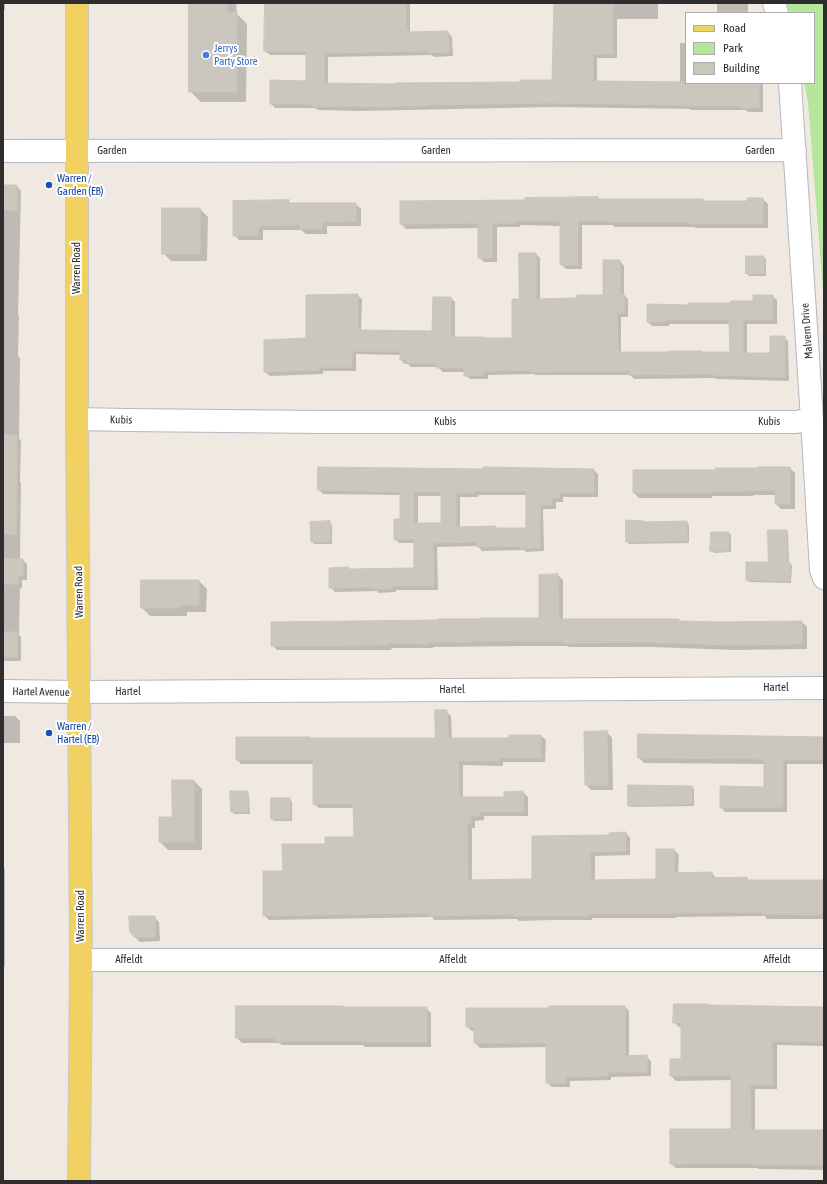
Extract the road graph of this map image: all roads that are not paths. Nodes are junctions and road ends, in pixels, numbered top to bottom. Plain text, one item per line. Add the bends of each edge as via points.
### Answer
1 (77, 3) edge
2 (790, 84) edge
3 (795, 150) junction
4 (3, 151) edge
5 (77, 151) junction
6 (77, 419) junction
7 (812, 419) junction
8 (824, 578) edge
9 (824, 688) edge
10 (3, 691) edge
11 (80, 692) junction
12 (81, 960) junction
13 (824, 960) edge
14 (79, 1181) edge

1 - 5 main road, Warren Road
2 - 3 street, Malvern Drive
3 - 5 street, Garden
3 - 7 street, Malvern Drive
4 - 5 street, Garden
5 - 6 main road, Warren Road
6 - 7 street, Kubis via 322,422 796,422
6 - 11 main road, Warren Road
7 - 8 street, Malvern Drive via 821,570
9 - 11 street, Hartel
10 - 11 street, Hartel Avenue
11 - 12 main road, Warren Road
12 - 13 street, Affeldt
12 - 14 main road, Warren Road

